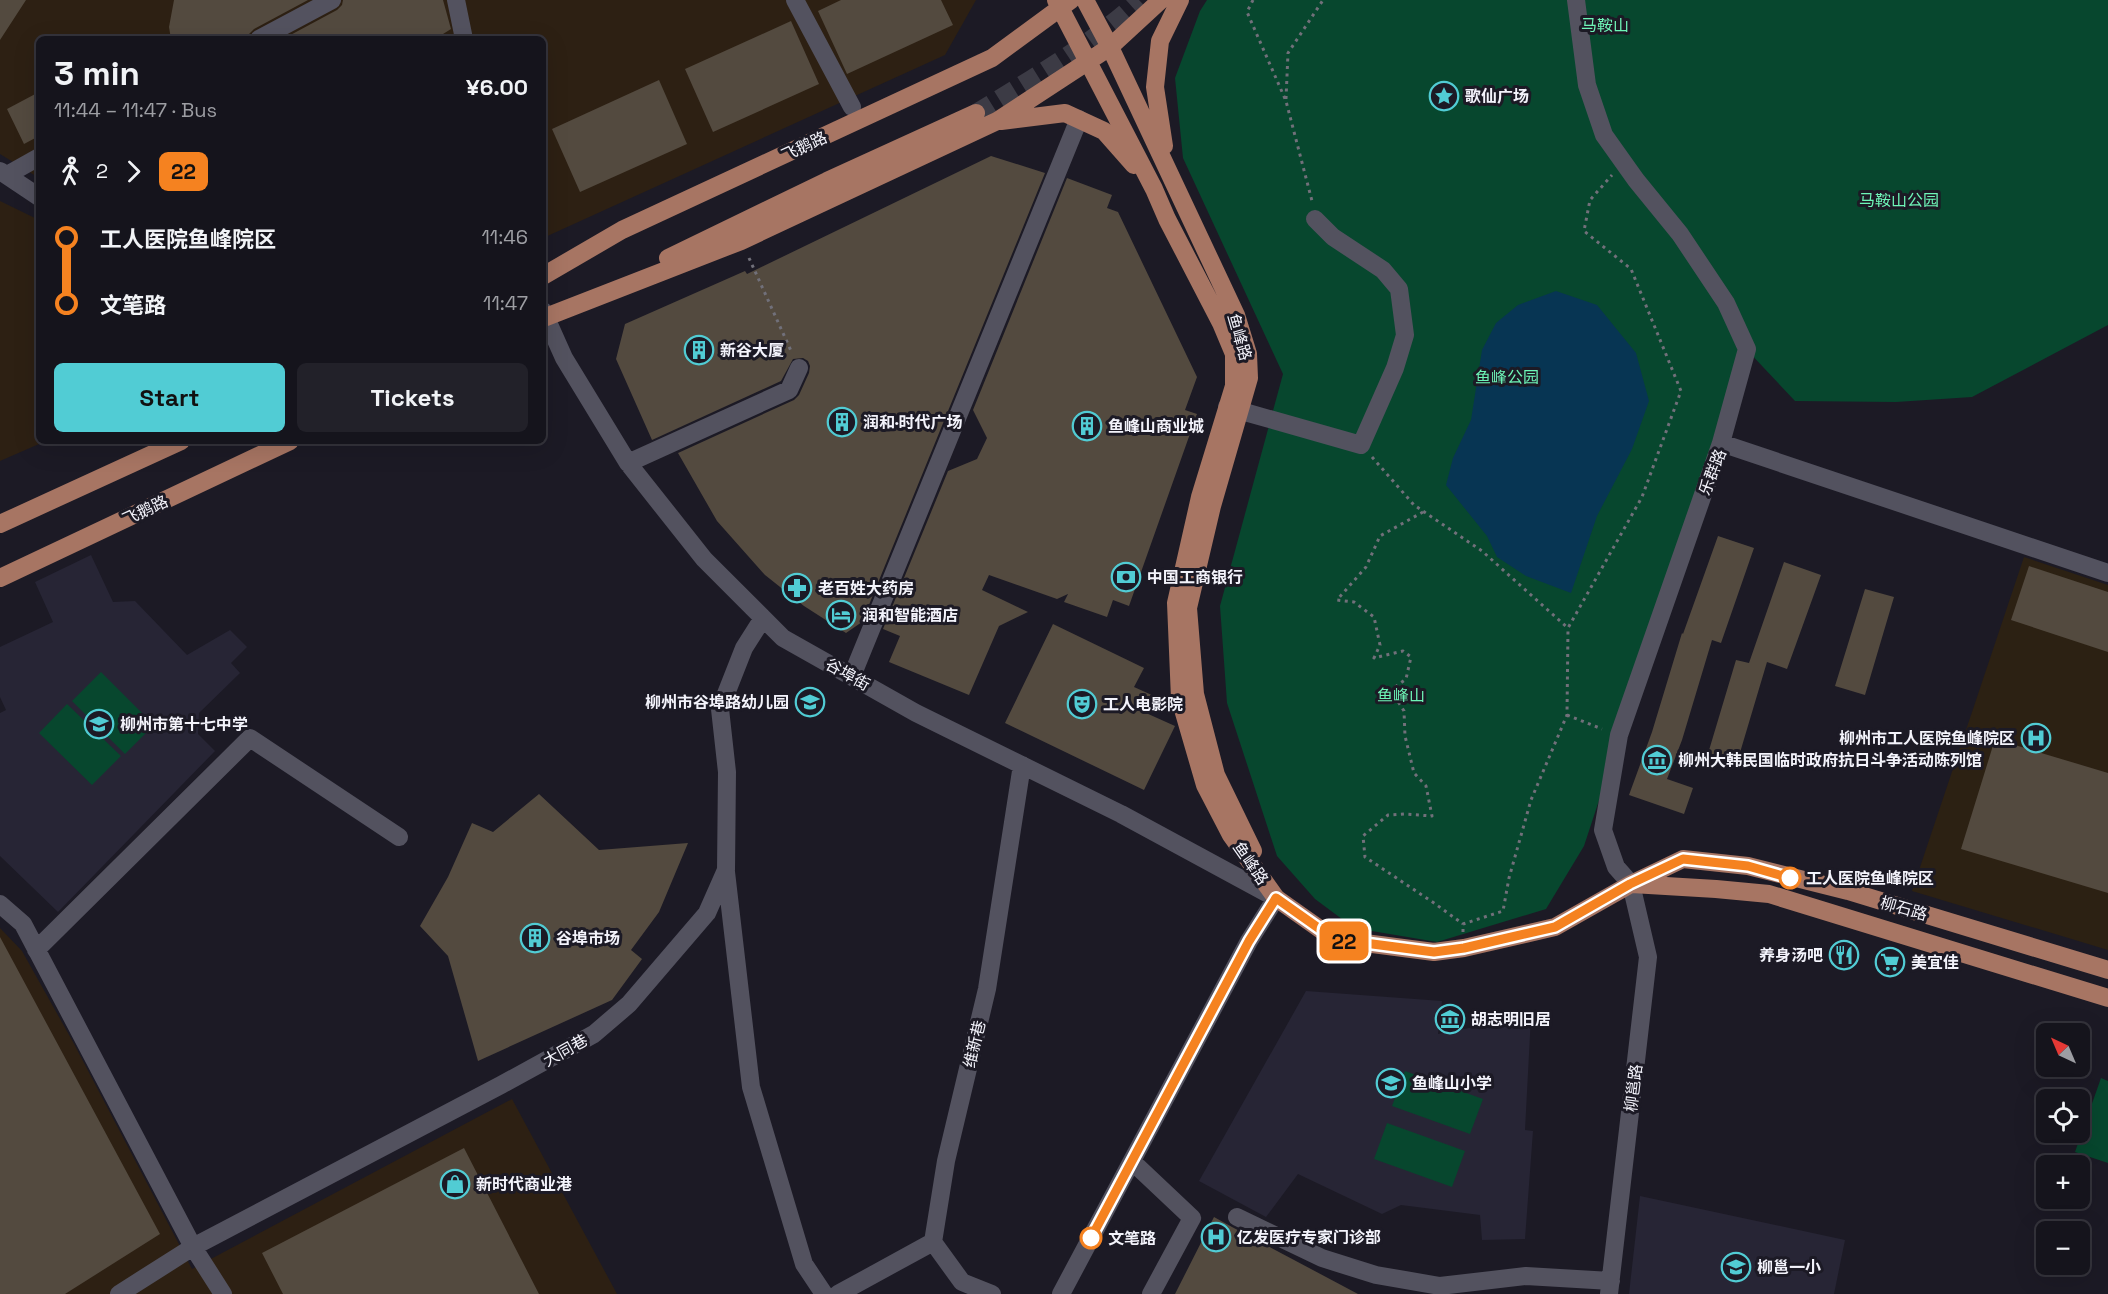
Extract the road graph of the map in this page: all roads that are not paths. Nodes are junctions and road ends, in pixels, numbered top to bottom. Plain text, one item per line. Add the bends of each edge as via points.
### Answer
1 (332, 0) edge
2 (456, 0) edge
3 (795, 0) edge
4 (1085, 0) edge
5 (1161, 0) edge
6 (1180, 0) edge
7 (1576, 0) edge
8 (1062, 3) edge
9 (265, 36) edge
10 (463, 36) edge
11 (1110, 47) junction
12 (1088, 62) junction
13 (852, 107) dead end
14 (976, 113) tunnel mouth
15 (1079, 119) junction
16 (997, 121) junction
17 (36, 158) edge
18 (3, 173) edge
19 (1170, 177) junction
20 (1154, 189) junction
21 (36, 195) edge
22 (1314, 219) road end
23 (546, 274) edge
24 (546, 314) edge
25 (546, 314) edge
26 (546, 319) edge
27 (799, 368) road end
28 (1234, 409) junction
29 (1721, 443) junction
30 (174, 444) edge
31 (284, 444) edge
32 (628, 463) junction
33 (0, 524) edge
34 (2108, 573) edge
35 (0, 578) edge
36 (763, 618) junction
37 (852, 676) junction
38 (1022, 765) junction
39 (399, 837) dead end
40 (726, 870) junction
41 (1630, 884) junction
42 (1276, 898) junction
43 (0, 904) edge
44 (36, 950) junction
45 (2108, 970) edge
46 (2108, 998) edge
47 (1131, 1163) junction
48 (1237, 1217) dead end
49 (933, 1242) junction
50 (193, 1247) junction
51 (1610, 1288) edge
52 (119, 1294) edge
53 (223, 1294) edge
54 (824, 1294) edge
55 (838, 1294) edge
56 (992, 1294) edge
57 (1061, 1294) edge
58 (1152, 1294) edge

1 - 9 street
2 - 10 street
3 - 13 street
4 - 11 main road, 鱼峰路
5 - 11 main road
6 - 19 main road via 1160,41 1155,87
7 - 29 street via 1587,86 1604,135 1680,234 1726,303 1747,349
8 - 12 main road, 鱼峰路
8 - 23 main road, 飞鹅路 via 992,58 622,230
11 - 12 main road
11 - 19 main road, 鱼峰路
12 - 16 main road
12 - 20 main road, 鱼峰路
14 - 25 main road
15 - 16 main road via 1065,113
15 - 20 main road via 1104,131
15 - 37 street
16 - 24 main road via 741,241
17 - 18 street
18 - 21 street
19 - 28 main road, 鱼峰路 via 1236,315 1248,354 1249,378
20 - 28 main road, 鱼峰路 via 1234,354
22 - 28 street via 1333,237 1383,270 1399,289 1405,335 1395,368 1361,445
26 - 32 street, 谷埠街 via 564,358
27 - 32 street via 789,390
28 - 42 main road, 鱼峰路 via 1188,608 1195,694 1216,775
29 - 34 street, 乐群路
29 - 41 street, 乐群路 via 1619,735 1603,830 1616,867
30 - 33 main road
31 - 35 main road, 飞鹅路
32 - 36 street, 谷埠街 via 704,559
36 - 37 street, 谷埠街 via 783,638
36 - 40 street, 大同巷 via 744,648 720,709 727,771
37 - 38 street, 谷埠街 via 916,713
38 - 42 street, 谷埠街
38 - 49 street, 维新巷 via 987,989 946,1161
39 - 44 street via 250,738
40 - 50 street, 大同巷 via 707,913 629,1004 594,1034
40 - 54 street via 751,1087 804,1264
41 - 42 main road, 柳石路 via 1555,927 1434,952 1334,939
41 - 45 main road, 柳石路 via 1683,859 1748,866 1911,909
41 - 46 main road, 柳石路 via 1769,894
41 - 51 street, 柳邕路 via 1648,957
42 - 47 street via 1249,941
43 - 44 street via 23,924
44 - 50 street
47 - 57 street
47 - 58 street via 1192,1218
48 - 51 street via 1322,1258 1376,1275 1440,1286 1526,1276
49 - 55 street
49 - 56 street via 962,1281
50 - 52 street, 大同巷
50 - 53 street

